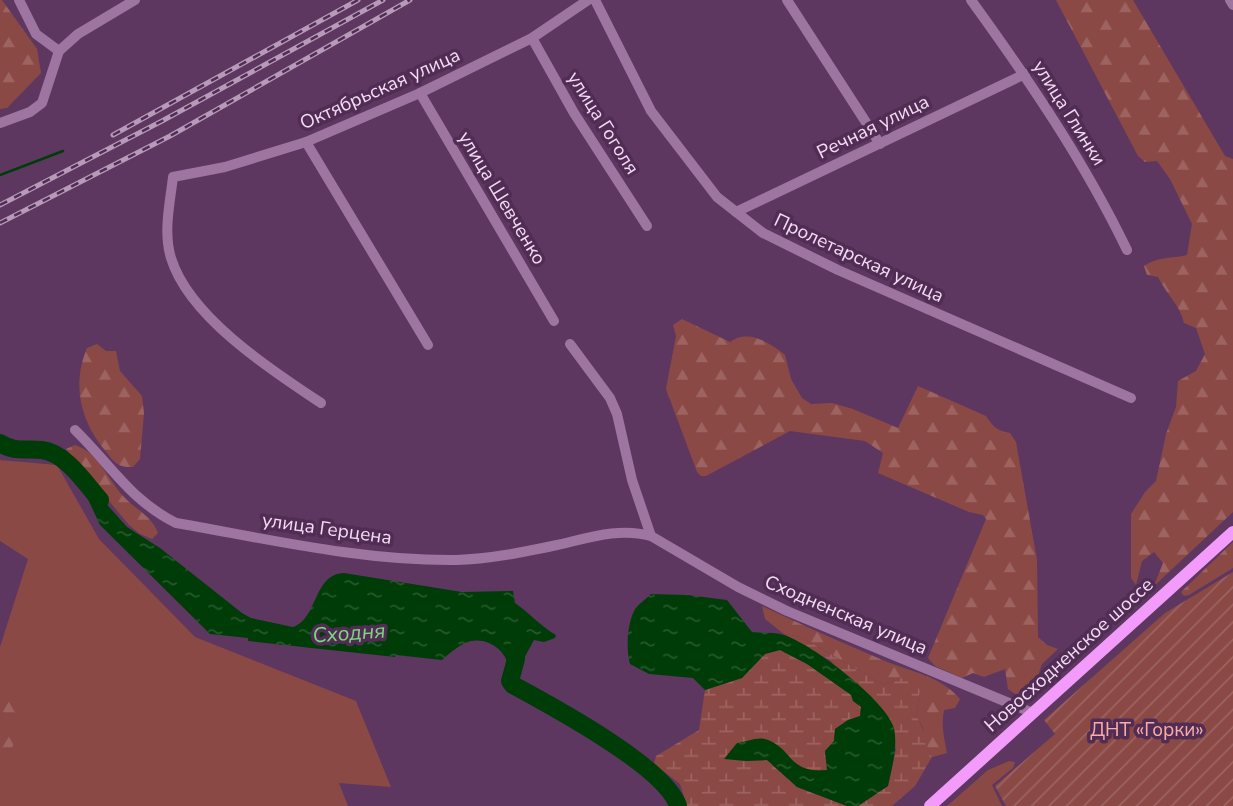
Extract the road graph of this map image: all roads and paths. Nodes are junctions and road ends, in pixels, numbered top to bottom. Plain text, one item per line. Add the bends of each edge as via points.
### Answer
1 (19, 0) edge
2 (135, 0) edge
3 (588, 0) edge
4 (595, 0) edge
5 (787, 0) edge
6 (971, 0) edge
7 (1230, 0) edge
8 (1233, 5) edge
9 (532, 38) junction
10 (59, 51) junction
11 (1025, 74) junction
12 (420, 93) junction
13 (0, 123) edge
14 (306, 142) junction
15 (880, 144) junction
16 (736, 212) junction
17 (648, 226) dead end
18 (1127, 250) dead end
19 (554, 321) dead end
20 (570, 344) dead end
21 (428, 345) dead end
22 (1131, 398) dead end
23 (321, 403) dead end
24 (75, 430) dead end
25 (1233, 532) edge
26 (651, 536) junction
27 (1033, 713) junction
28 (930, 806) edge

1 - 10 street via 36,34
2 - 10 street via 78,34
3 - 9 street, Октябрьская улица
4 - 16 street, Пролетарская улица via 651,111 717,197
5 - 15 street
6 - 11 street, улица Глинки
7 - 8 street
9 - 12 street, Октябрьская улица
9 - 17 street, улица Гоголя via 574,113
10 - 13 street via 42,103
11 - 15 street, Речная улица
11 - 18 street, улица Глинки via 1091,180
12 - 14 street, Октябрьская улица
12 - 19 street, улица Шевченко
14 - 21 street
14 - 23 street, Октябрьская улица via 225,167 173,177 167,229 178,274 217,324 250,354
15 - 16 street, Речная улица
16 - 22 street, Пролетарская улица via 762,233 838,270
20 - 26 street via 617,414
24 - 26 street, улица Герцена via 130,492 176,523 364,556 455,560 528,551 610,533
25 - 27 main road, Новосходненское шоссе
26 - 27 street, Сходненская улица via 787,611
27 - 28 main road, Новосходненское шоссе

